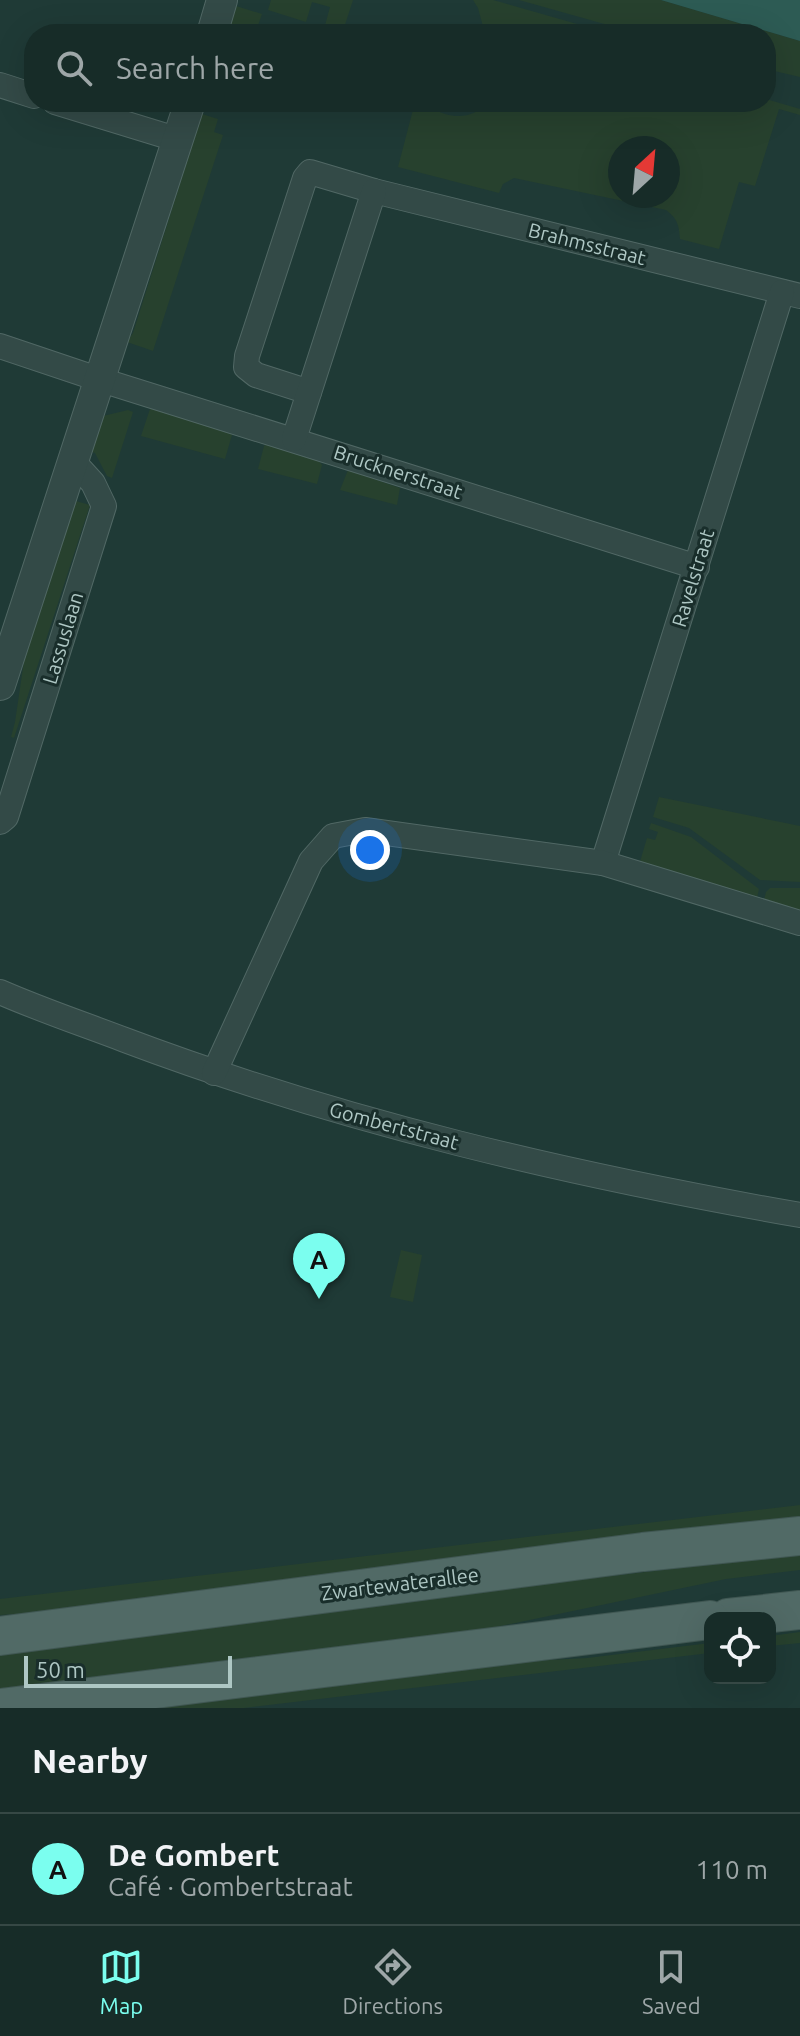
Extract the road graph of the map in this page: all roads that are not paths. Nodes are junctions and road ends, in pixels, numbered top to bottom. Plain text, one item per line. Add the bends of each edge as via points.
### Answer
1 (222, 0) edge
2 (215, 24) edge
3 (0, 85) edge
4 (24, 93) edge
5 (88, 112) edge
6 (187, 112) edge
7 (179, 140) junction
8 (374, 191) junction
9 (791, 294) edge
10 (0, 346) edge
11 (98, 379) junction
12 (309, 392) junction
13 (294, 439) junction
14 (72, 460) junction
15 (697, 567) junction
16 (0, 685) edge
17 (0, 822) edge
18 (603, 863) junction
19 (800, 923) edge
20 (0, 992) edge
21 (214, 1073) junction
22 (800, 1215) edge
23 (800, 1536) edge
24 (800, 1610) edge
25 (776, 1613) edge
26 (704, 1621) edge
27 (0, 1636) edge
28 (2, 1708) edge

1 - 2 street
3 - 4 street
5 - 7 street
6 - 7 street
7 - 11 street
8 - 9 street, Brahmsstraat
8 - 12 street
8 - 12 street, Brahmsstraat via 310,172 266,297 246,367
9 - 15 street, Ravelstraat
10 - 11 street, Brucknerstraat
11 - 13 street, Brucknerstraat
11 - 14 street
12 - 13 street
13 - 15 street, Brucknerstraat
14 - 16 street
14 - 17 street, Lassuslaan via 93,483 104,506 6,817
15 - 18 street, Ravelstraat
18 - 19 street
18 - 21 street via 365,830 333,836 311,861
20 - 21 street, Gombertstraat
21 - 22 street, Gombertstraat via 355,1117 486,1149 683,1195
23 - 27 main road, Zwartewaterallee
24 - 25 main road
26 - 28 main road

